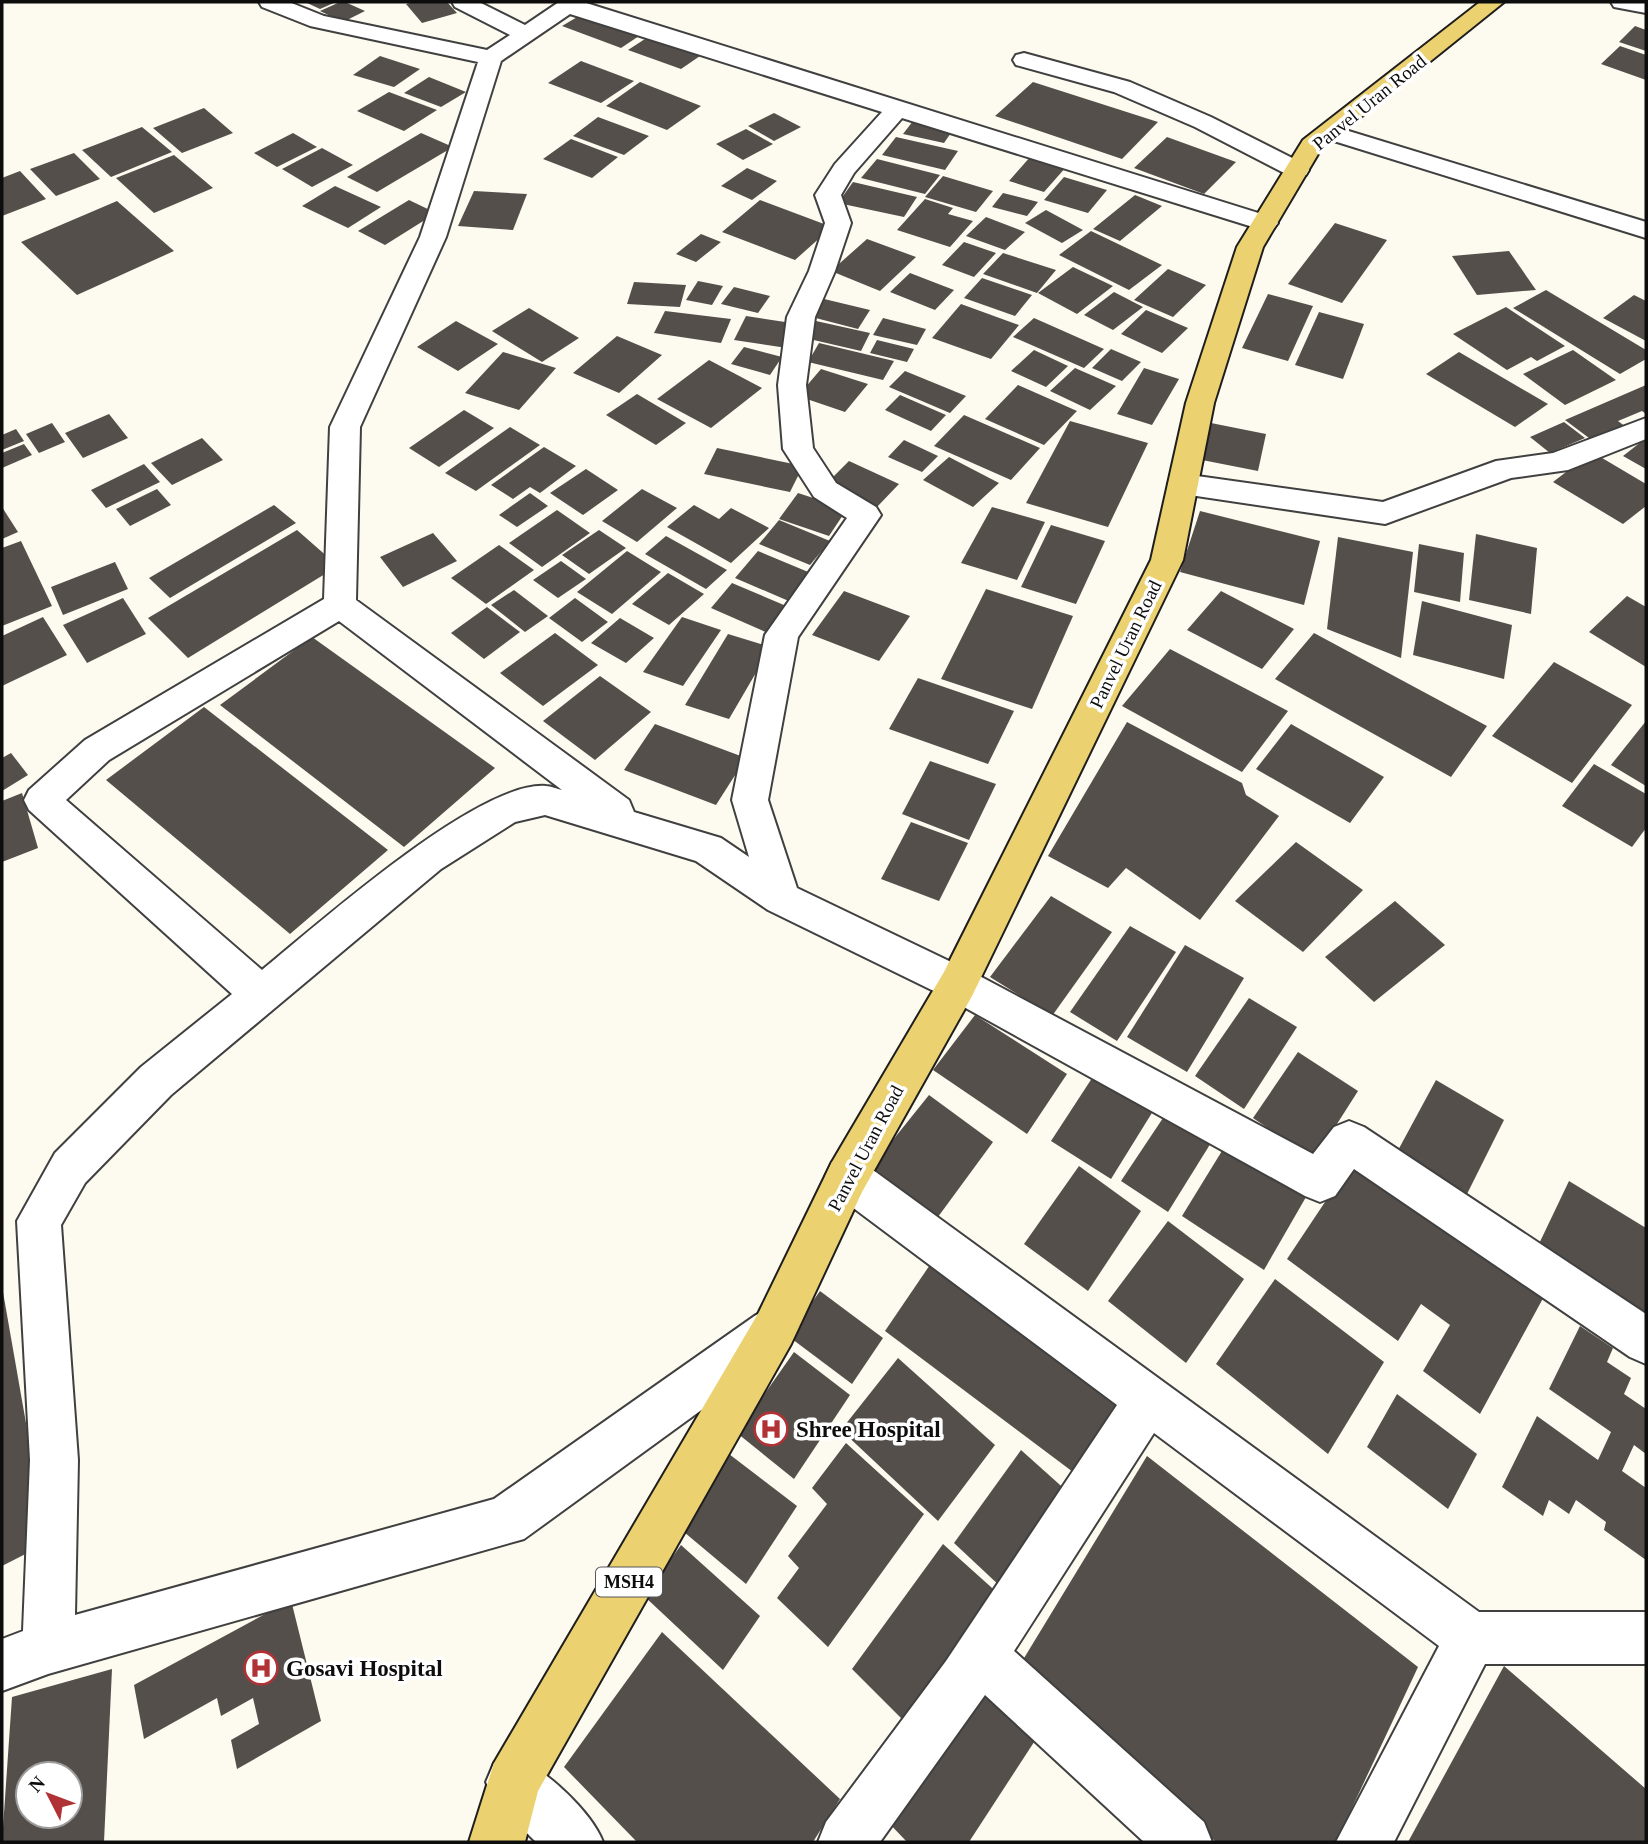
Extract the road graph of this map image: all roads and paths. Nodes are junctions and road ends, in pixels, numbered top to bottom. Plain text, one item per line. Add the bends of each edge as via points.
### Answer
1 (270, 2) edge
2 (463, 2) edge
3 (1493, 2) edge
4 (1622, 2) edge
5 (569, 4) edge
6 (1646, 7) edge
7 (526, 34) junction
8 (491, 58) junction
9 (1024, 60) dead end
10 (899, 107) junction
11 (1329, 132) junction
12 (1297, 170) junction
13 (1265, 223) junction
14 (1646, 230) edge
15 (1646, 428) edge
16 (1183, 484) junction
17 (340, 605) junction
18 (641, 829) junction
19 (781, 898) junction
20 (958, 984) junction
21 (261, 995) junction
22 (847, 1177) junction
23 (775, 1328) junction
24 (1646, 1341) edge
25 (1149, 1398) junction
26 (1471, 1638) junction
27 (1646, 1638) edge
28 (48, 1648) junction
29 (981, 1656) junction
30 (2, 1665) edge
31 (513, 1782) junction
32 (497, 1842) edge
33 (575, 1842) edge
34 (846, 1842) edge
35 (1184, 1842) edge
36 (1364, 1842) edge

1 - 8 street via 317,22
2 - 7 street
3 - 11 main road, Panvel Uran Road
4 - 6 street
5 - 7 street
5 - 10 street
7 - 8 street
8 - 17 street via 433,237 345,427
9 - 12 street via 1122,87
10 - 13 street
10 - 19 street via 844,169 828,195 838,223 800,317 792,385 798,449 824,490 865,515 782,635 750,800
11 - 12 main road, Panvel Uran Road via 1312,145
11 - 14 street
12 - 13 main road, Panvel Uran Road
13 - 16 main road, Panvel Uran Road via 1250,247 1200,403
15 - 16 street via 1556,463 1507,468 1385,513
16 - 20 main road, Panvel Uran Road via 1167,560
17 - 18 street
17 - 21 street via 97,750 42,800
18 - 19 street via 708,849
18 - 21 street via 545,800 505,810 428,858
19 - 20 street
20 - 22 main road, Panvel Uran Road
20 - 24 street via 1320,1181 1349,1141
21 - 28 street via 156,1082 70,1168 39,1221 54,1460
22 - 23 main road, Panvel Uran Road
22 - 25 street
23 - 28 street via 506,1521
23 - 31 main road, MSH4
25 - 26 street
25 - 29 street
26 - 27 street
26 - 36 street
28 - 30 street
29 - 34 street
29 - 35 street
31 - 32 main road, MSH4
31 - 33 street

